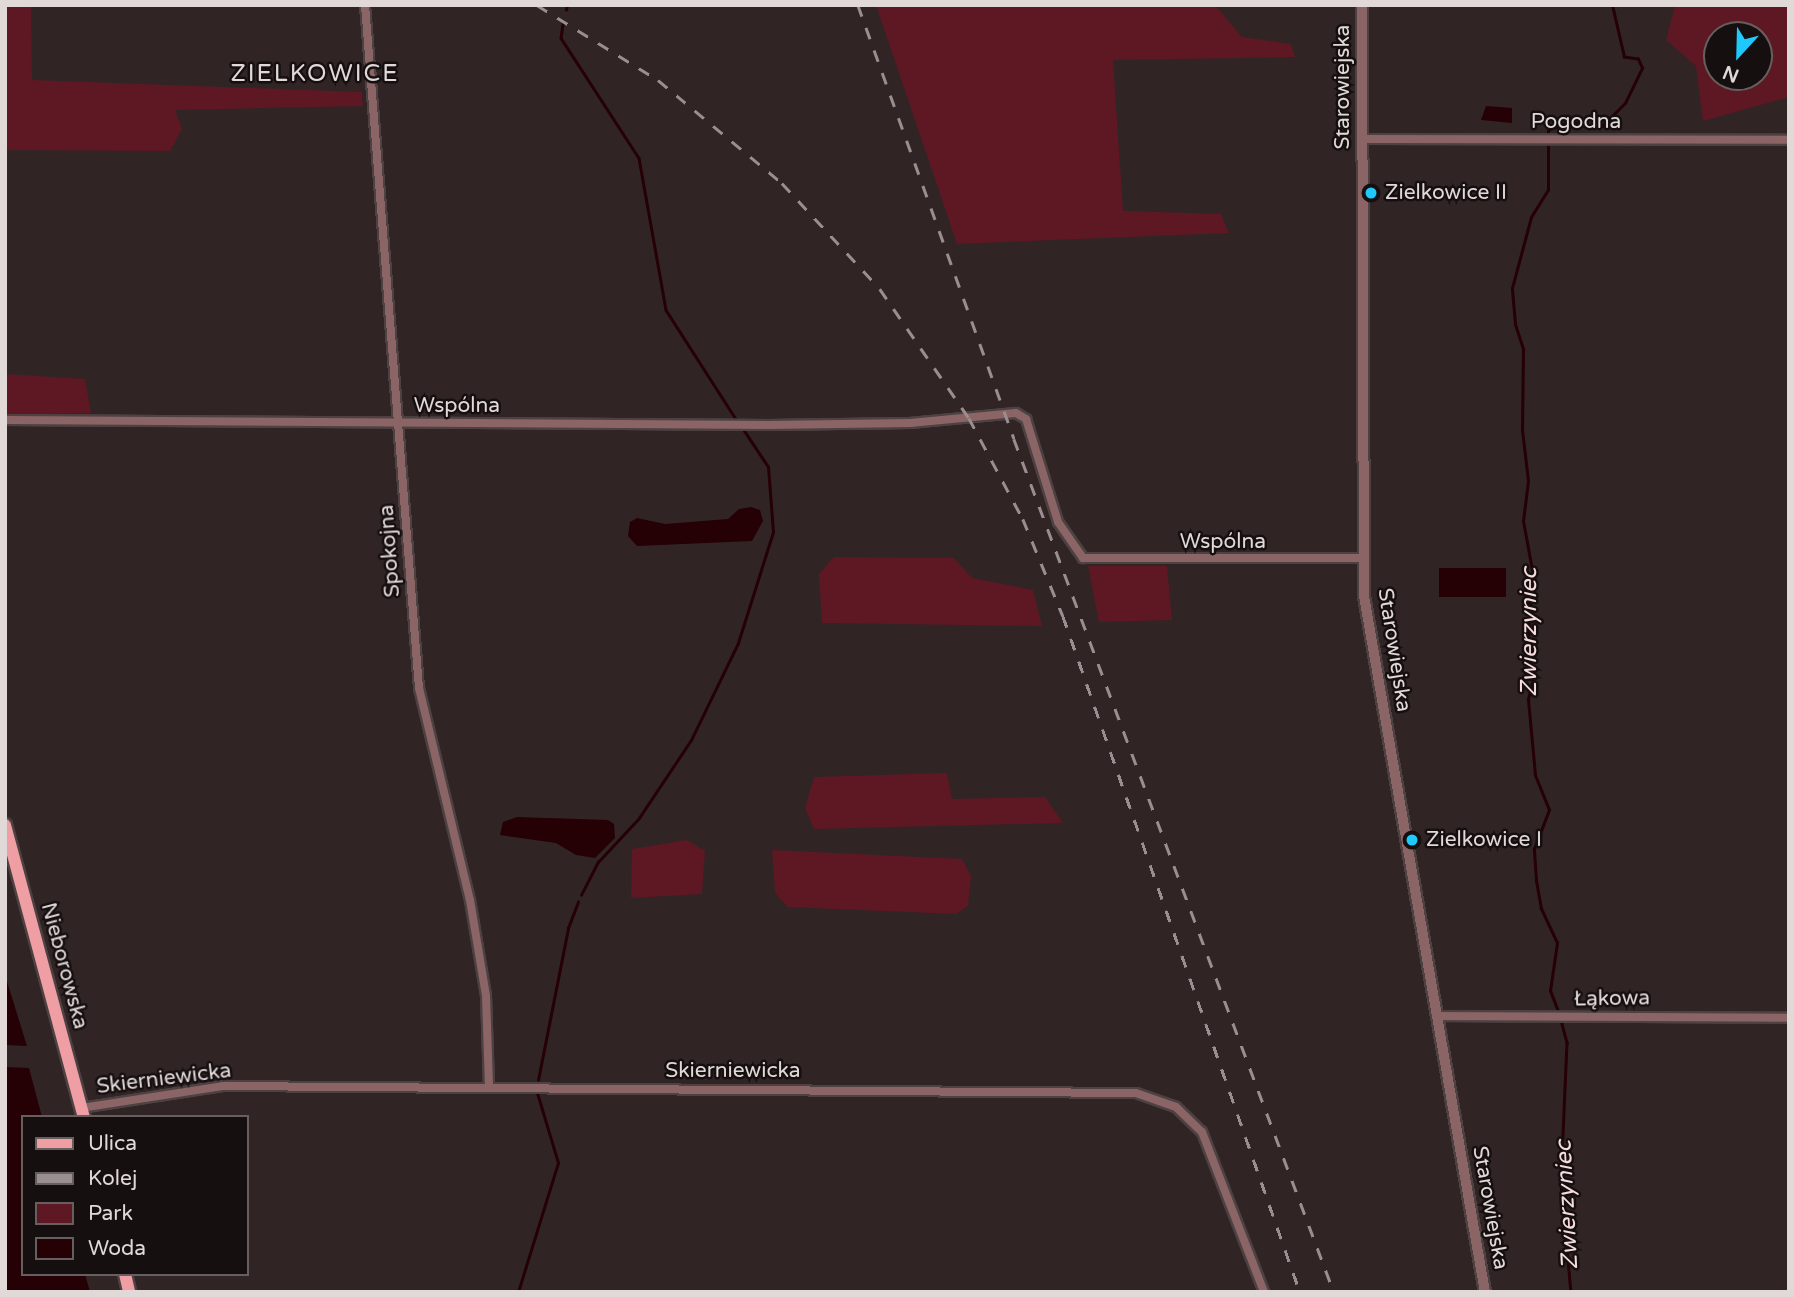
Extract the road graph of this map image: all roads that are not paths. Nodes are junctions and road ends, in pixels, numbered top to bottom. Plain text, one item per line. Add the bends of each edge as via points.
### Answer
1 (365, 5) edge
2 (1362, 5) edge
3 (1363, 138) junction
4 (1789, 140) edge
5 (5, 420) edge
6 (398, 423) junction
7 (1363, 558) junction
8 (5, 825) edge
9 (1436, 1016) junction
10 (1789, 1018) edge
11 (489, 1087) junction
12 (83, 1112) edge
13 (1264, 1292) edge
14 (1485, 1292) edge

1 - 6 street, Spokojna
2 - 3 street, Starowiejska
3 - 4 street, Pogodna
3 - 7 street, Starowiejska
5 - 6 street, Wspólna
6 - 7 street, Wspólna via 910,423 1021,414 1058,522 1083,558
6 - 11 street, Spokojna via 419,688 473,913 486,996
7 - 9 street, Starowiejska via 1369,634
8 - 12 main road, Nieborowska
9 - 10 street, Łąkowa
9 - 14 street, Starowiejska
11 - 12 street, Skierniewicka via 223,1086
11 - 13 street, Skierniewicka via 860,1089 1156,1097 1176,1107 1202,1132

